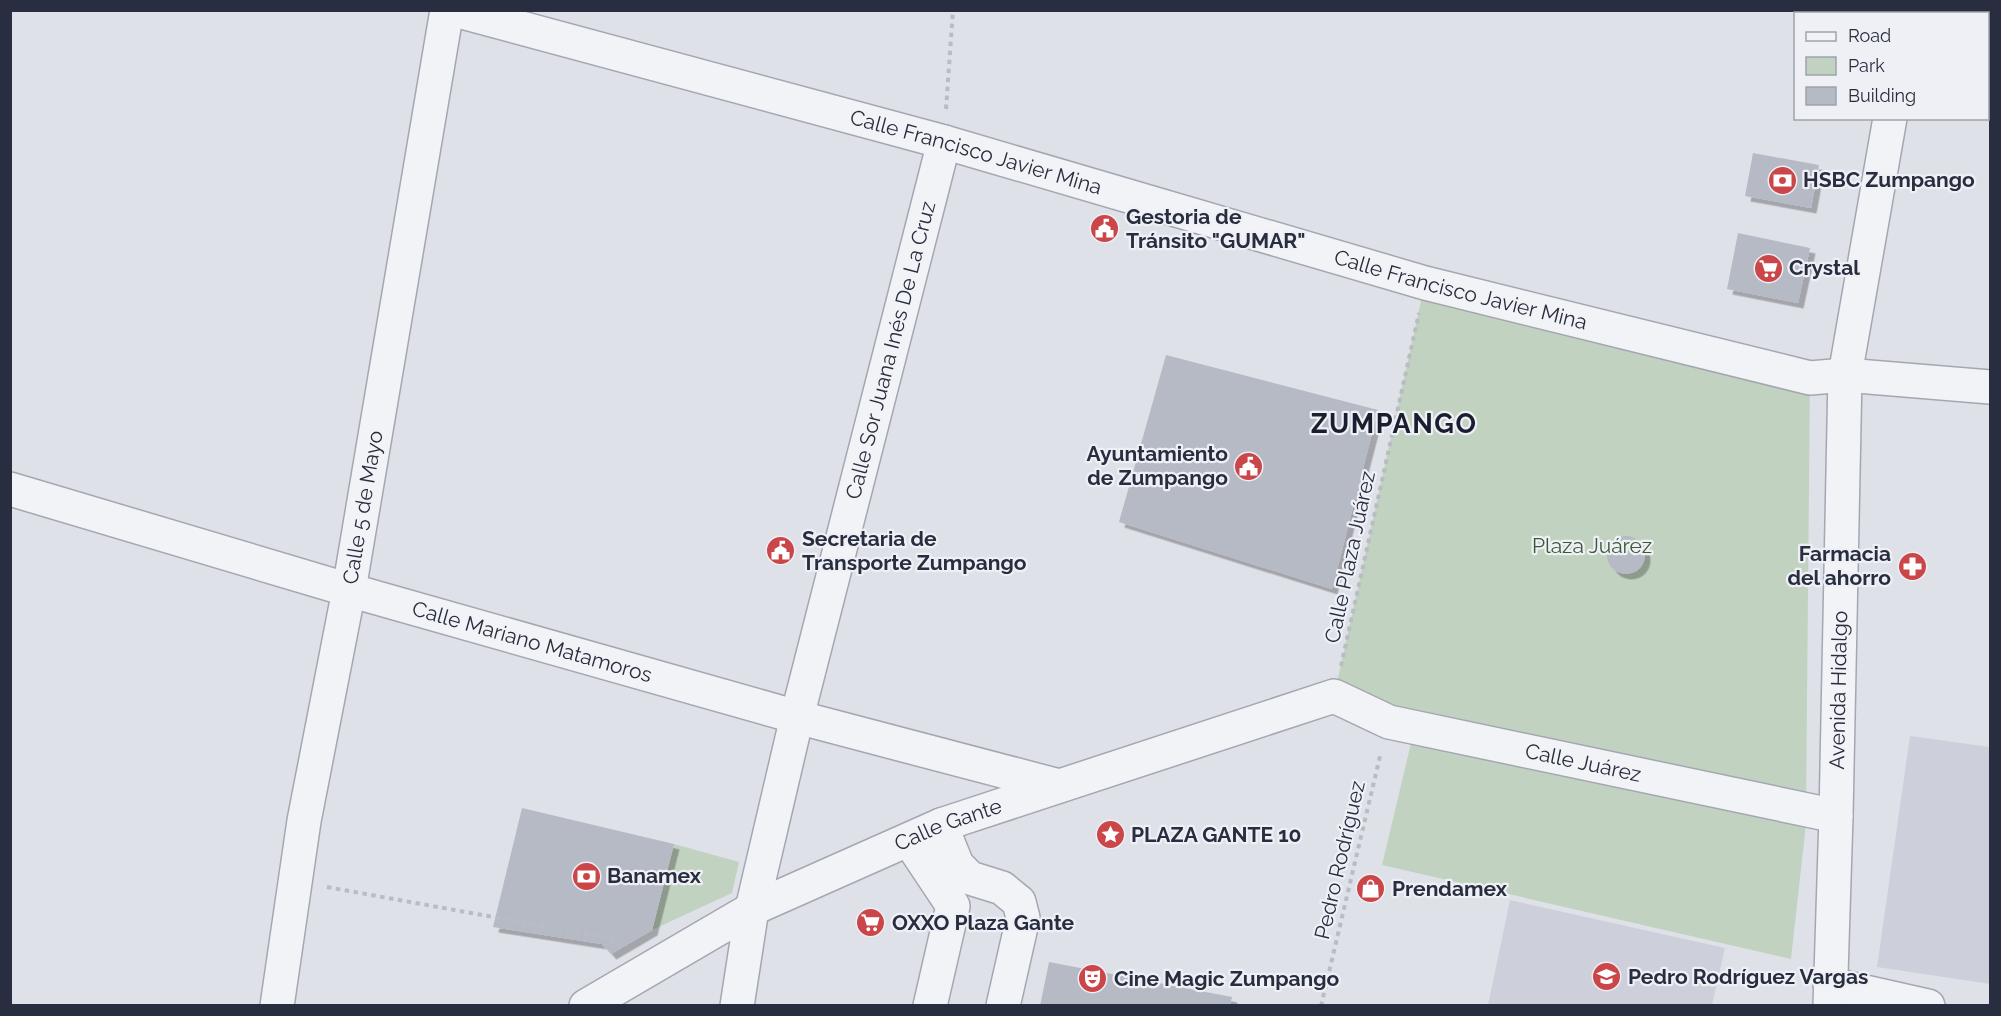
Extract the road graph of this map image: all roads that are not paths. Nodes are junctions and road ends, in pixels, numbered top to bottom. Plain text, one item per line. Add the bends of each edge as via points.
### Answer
1 (447, 10) edge
2 (455, 10) edge
3 (507, 17) edge
4 (1890, 120) edge
5 (944, 142) junction
6 (1845, 375) junction
7 (1990, 387) edge
8 (10, 489) edge
9 (349, 590) junction
10 (1334, 696) joint
11 (797, 717) junction
12 (1059, 786) junction
13 (1836, 816) junction
14 (941, 825) junction
15 (909, 840) junction
16 (752, 909) junction
17 (1830, 995) edge
18 (277, 1005) edge
19 (586, 1005) edge
20 (737, 1005) edge
21 (930, 1005) edge
22 (1003, 1005) edge
23 (1928, 1005) edge

1 - 9 street, Calle 5 de Mayo
2 - 3 street, Calle Francisco Javier Mina
3 - 5 street, Calle Francisco Javier Mina
4 - 6 street, Avenida Hidalgo
5 - 6 street, Calle Francisco Javier Mina via 1425,283 1810,378
5 - 11 street, Calle Sor Juana Inés De La Cruz
6 - 7 street, Calle Francisco Javier Mina
6 - 13 street, Avenida Hidalgo
8 - 9 street, Calle Mariano Matamoros
9 - 11 street, Calle Mariano Matamoros
9 - 18 street, Calle 5 de Mayo via 304,821
10 - 12 street, Calle Gante
10 - 13 street, Calle Juárez via 1389,722
11 - 12 street, Calle Mariano Matamoros
11 - 16 street, Calle Sor Juana Inés De La Cruz
12 - 14 street, Calle Gante
13 - 17 street, Avenida Hidalgo
14 - 15 street, Calle Gante
14 - 22 street via 957,865 970,878 1002,888 1019,902 1023,918
15 - 16 street, Calle Gante
15 - 21 street via 953,906
16 - 19 street, Calle Gante
16 - 20 street, Calle Sor Juana Inés De La Cruz
17 - 23 street

